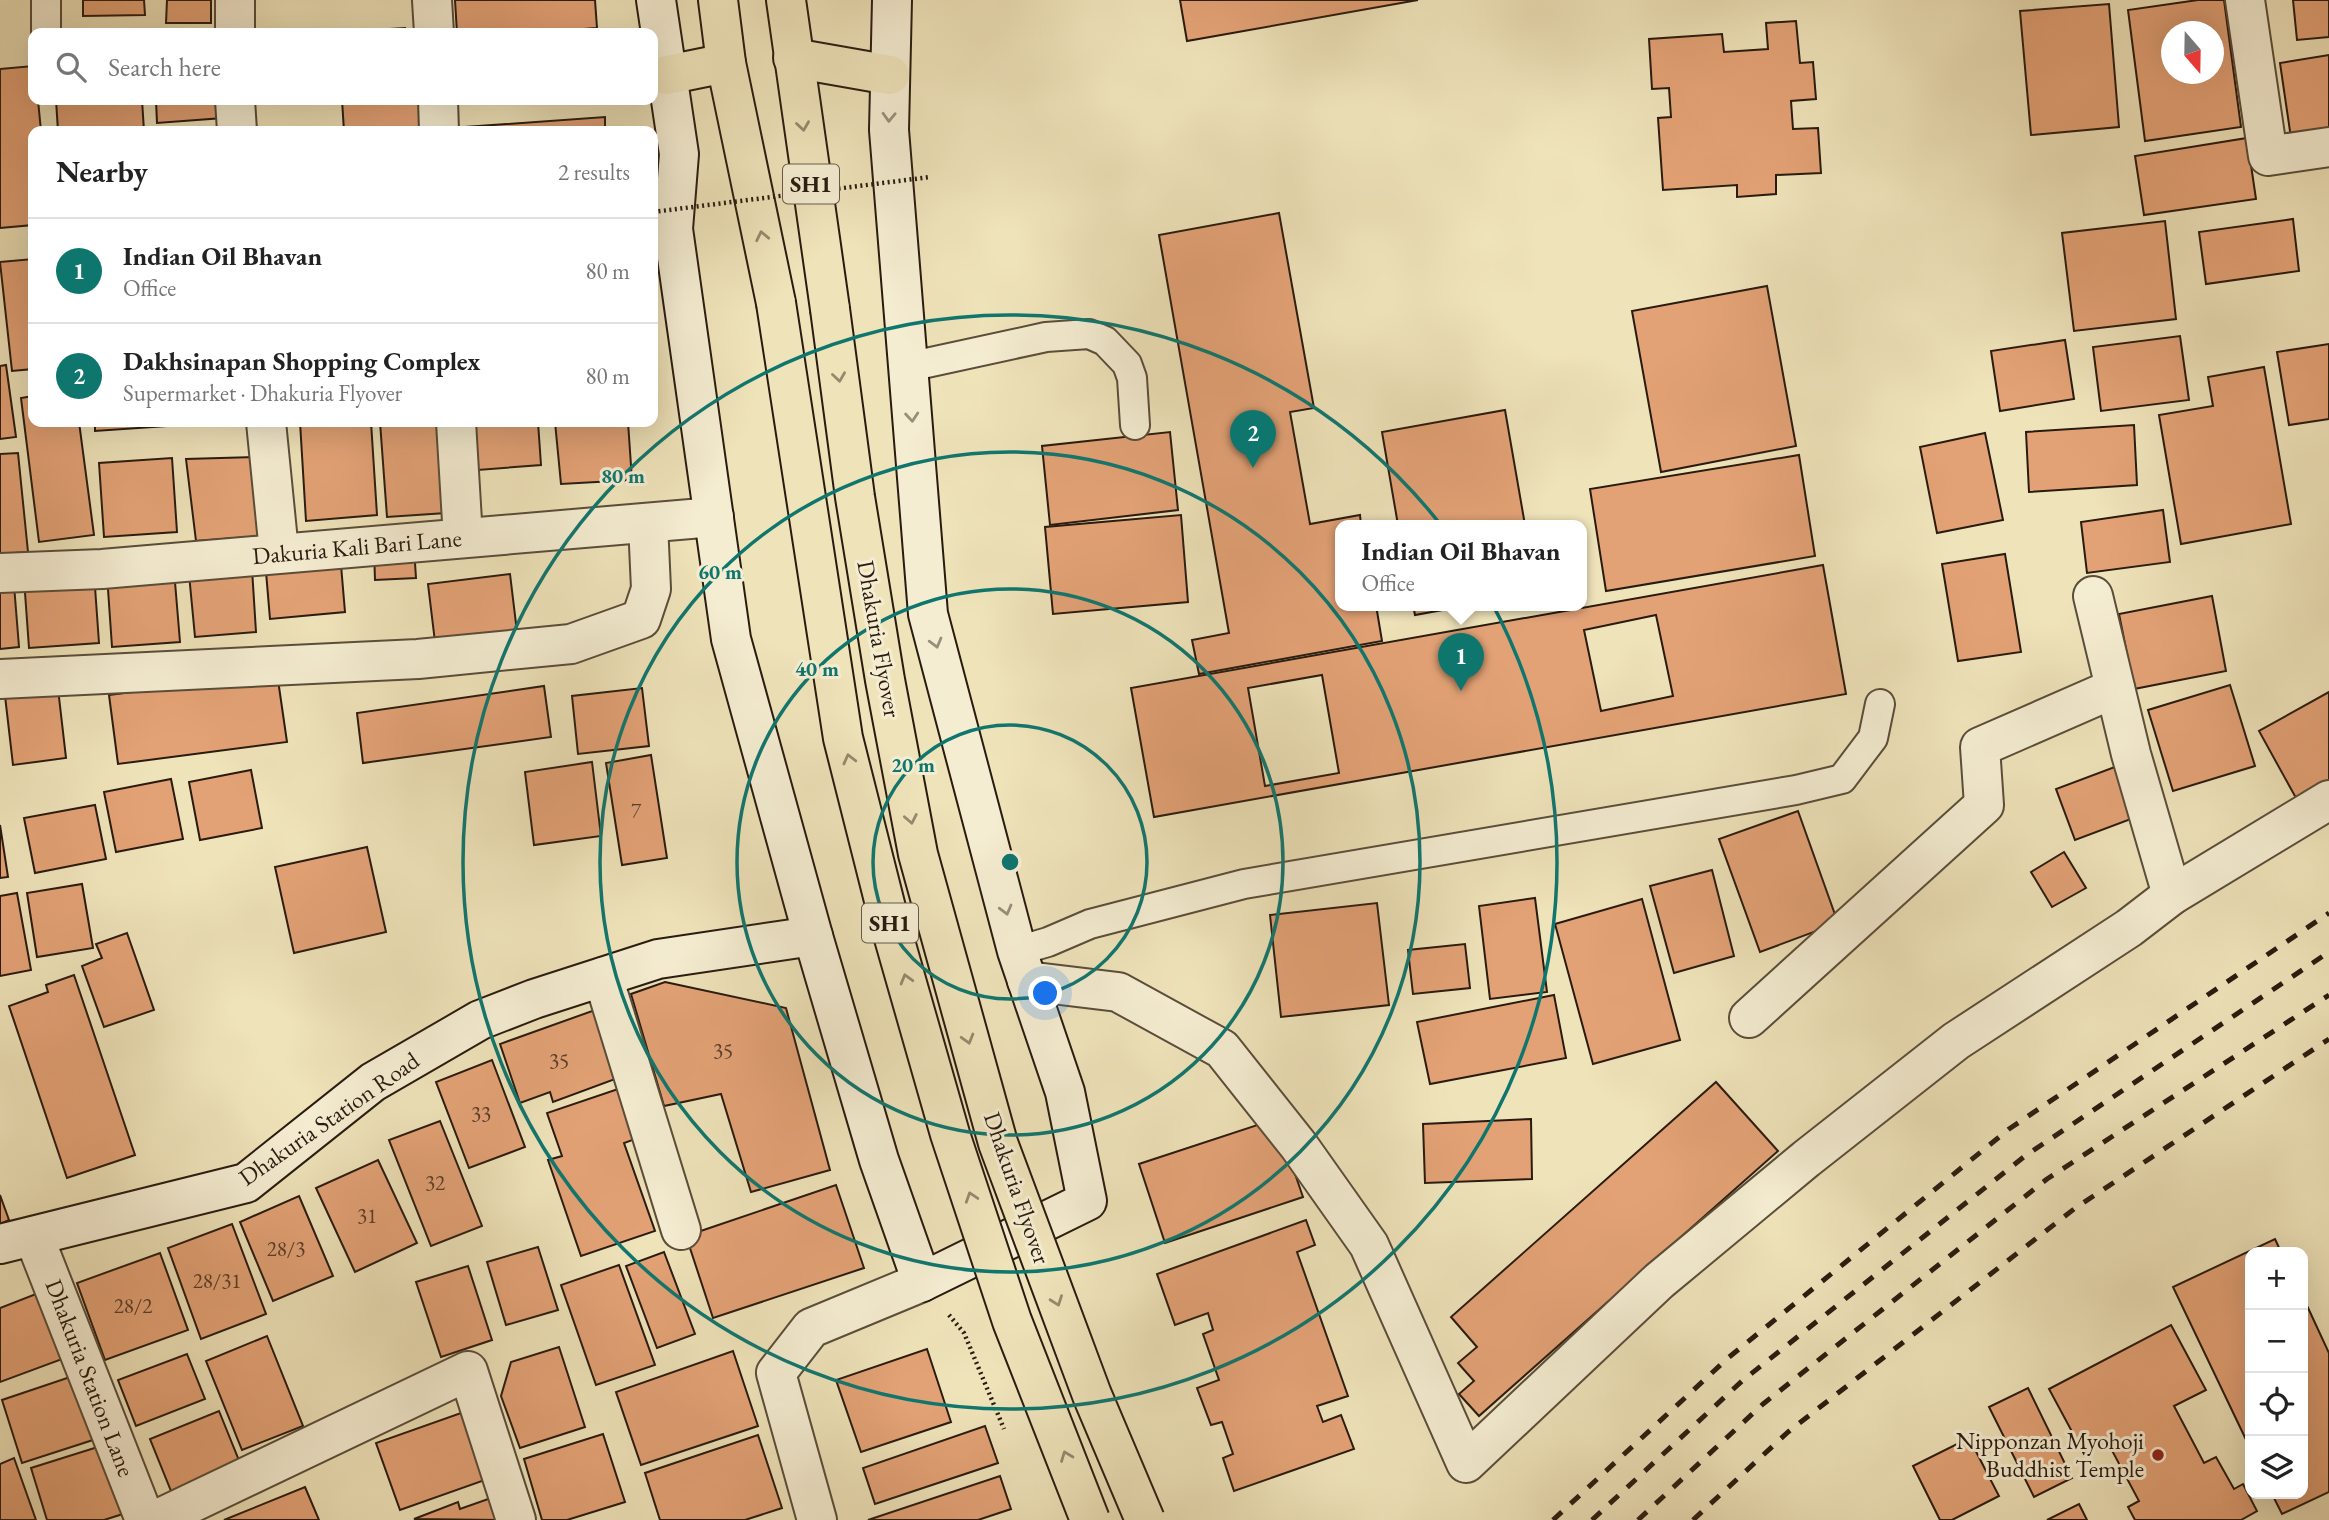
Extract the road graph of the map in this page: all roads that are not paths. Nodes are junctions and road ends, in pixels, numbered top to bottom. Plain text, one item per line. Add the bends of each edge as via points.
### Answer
1 (46, 0) edge
2 (235, 0) edge
3 (432, 0) edge
4 (656, 0) edge
5 (718, 0) edge
6 (786, 0) edge
7 (892, 0) edge
8 (2245, 0) edge
9 (46, 28) edge
10 (235, 28) edge
11 (434, 28) edge
12 (793, 58) junction
13 (726, 63) junction
14 (667, 75) junction
15 (890, 75) junction
16 (235, 105) edge
17 (438, 105) edge
18 (237, 126) edge
19 (439, 126) edge
20 (2329, 147) edge
21 (908, 367) junction
22 (1135, 425) dead end
23 (266, 427) edge
24 (456, 427) edge
25 (714, 517) junction
26 (648, 523) junction
27 (463, 538) junction
28 (279, 552) junction
29 (0, 573) edge
30 (2093, 596) dead end
31 (0, 679) edge
32 (2115, 688) junction
33 (1880, 704) dead end
34 (2329, 800) edge
35 (2172, 895) junction
36 (813, 936) junction
37 (1022, 966) junction
38 (603, 977) junction
39 (1749, 1018) dead end
40 (681, 1230) dead end
41 (17, 1240) edge
42 (922, 1282) junction
43 (145, 1520) edge
44 (156, 1520) edge
45 (516, 1520) edge
46 (817, 1520) edge
47 (1090, 1520) edge
48 (1145, 1520) edge

1 - 9 lane
2 - 10 street
3 - 11 street
4 - 14 street
5 - 13 main road, SH1
6 - 12 main road, SH1
7 - 15 street
8 - 20 street via 2268,156
12 - 15 main road
12 -> 48 main road, Dhakuria Flyover / SH1, bridge via 855,497 918,854 998,1143 1091,1395
13 - 14 main road
47 -> 13 main road, Dhakuria Flyover / SH1, bridge via 1004,1296 950,1134 843,738 776,303
14 - 25 street via 679,154 673,229
15 -> 21 street via 889,130
16 - 18 street
17 - 19 street
21 - 22 lane via 1046,337 1089,334 1105,341 1127,364
21 -> 37 street via 928,614
23 - 28 street
24 - 27 street
25 - 26 street, Dakuria Kali Bari Lane
25 - 36 street via 731,639
26 - 27 street, Dakuria Kali Bari Lane
26 - 31 street via 651,589 641,619 571,643 418,659
27 - 28 street, Dakuria Kali Bari Lane
28 - 29 street, Dakuria Kali Bari Lane via 102,569
30 - 32 street
32 - 35 street
32 - 39 street via 1980,747 1984,805
33 - 37 lane via 1873,738 1842,779 1244,884 1090,923 1048,942
34 - 35 street
35 - 37 street via 1956,1041 1806,1159 1659,1281 1466,1463 1369,1245 1222,1049 1118,992
36 - 38 street, Dhakuria Station Road via 657,959
36 - 42 street via 879,1160
37 - 42 street via 1065,1092 1087,1201
38 - 40 street
38 - 41 street, Dhakuria Station Road via 480,1020 373,1082 246,1183
41 - 43 street, Dhakuria Station Lane
42 - 46 street via 811,1328 776,1373
44 - 45 street via 468,1371

